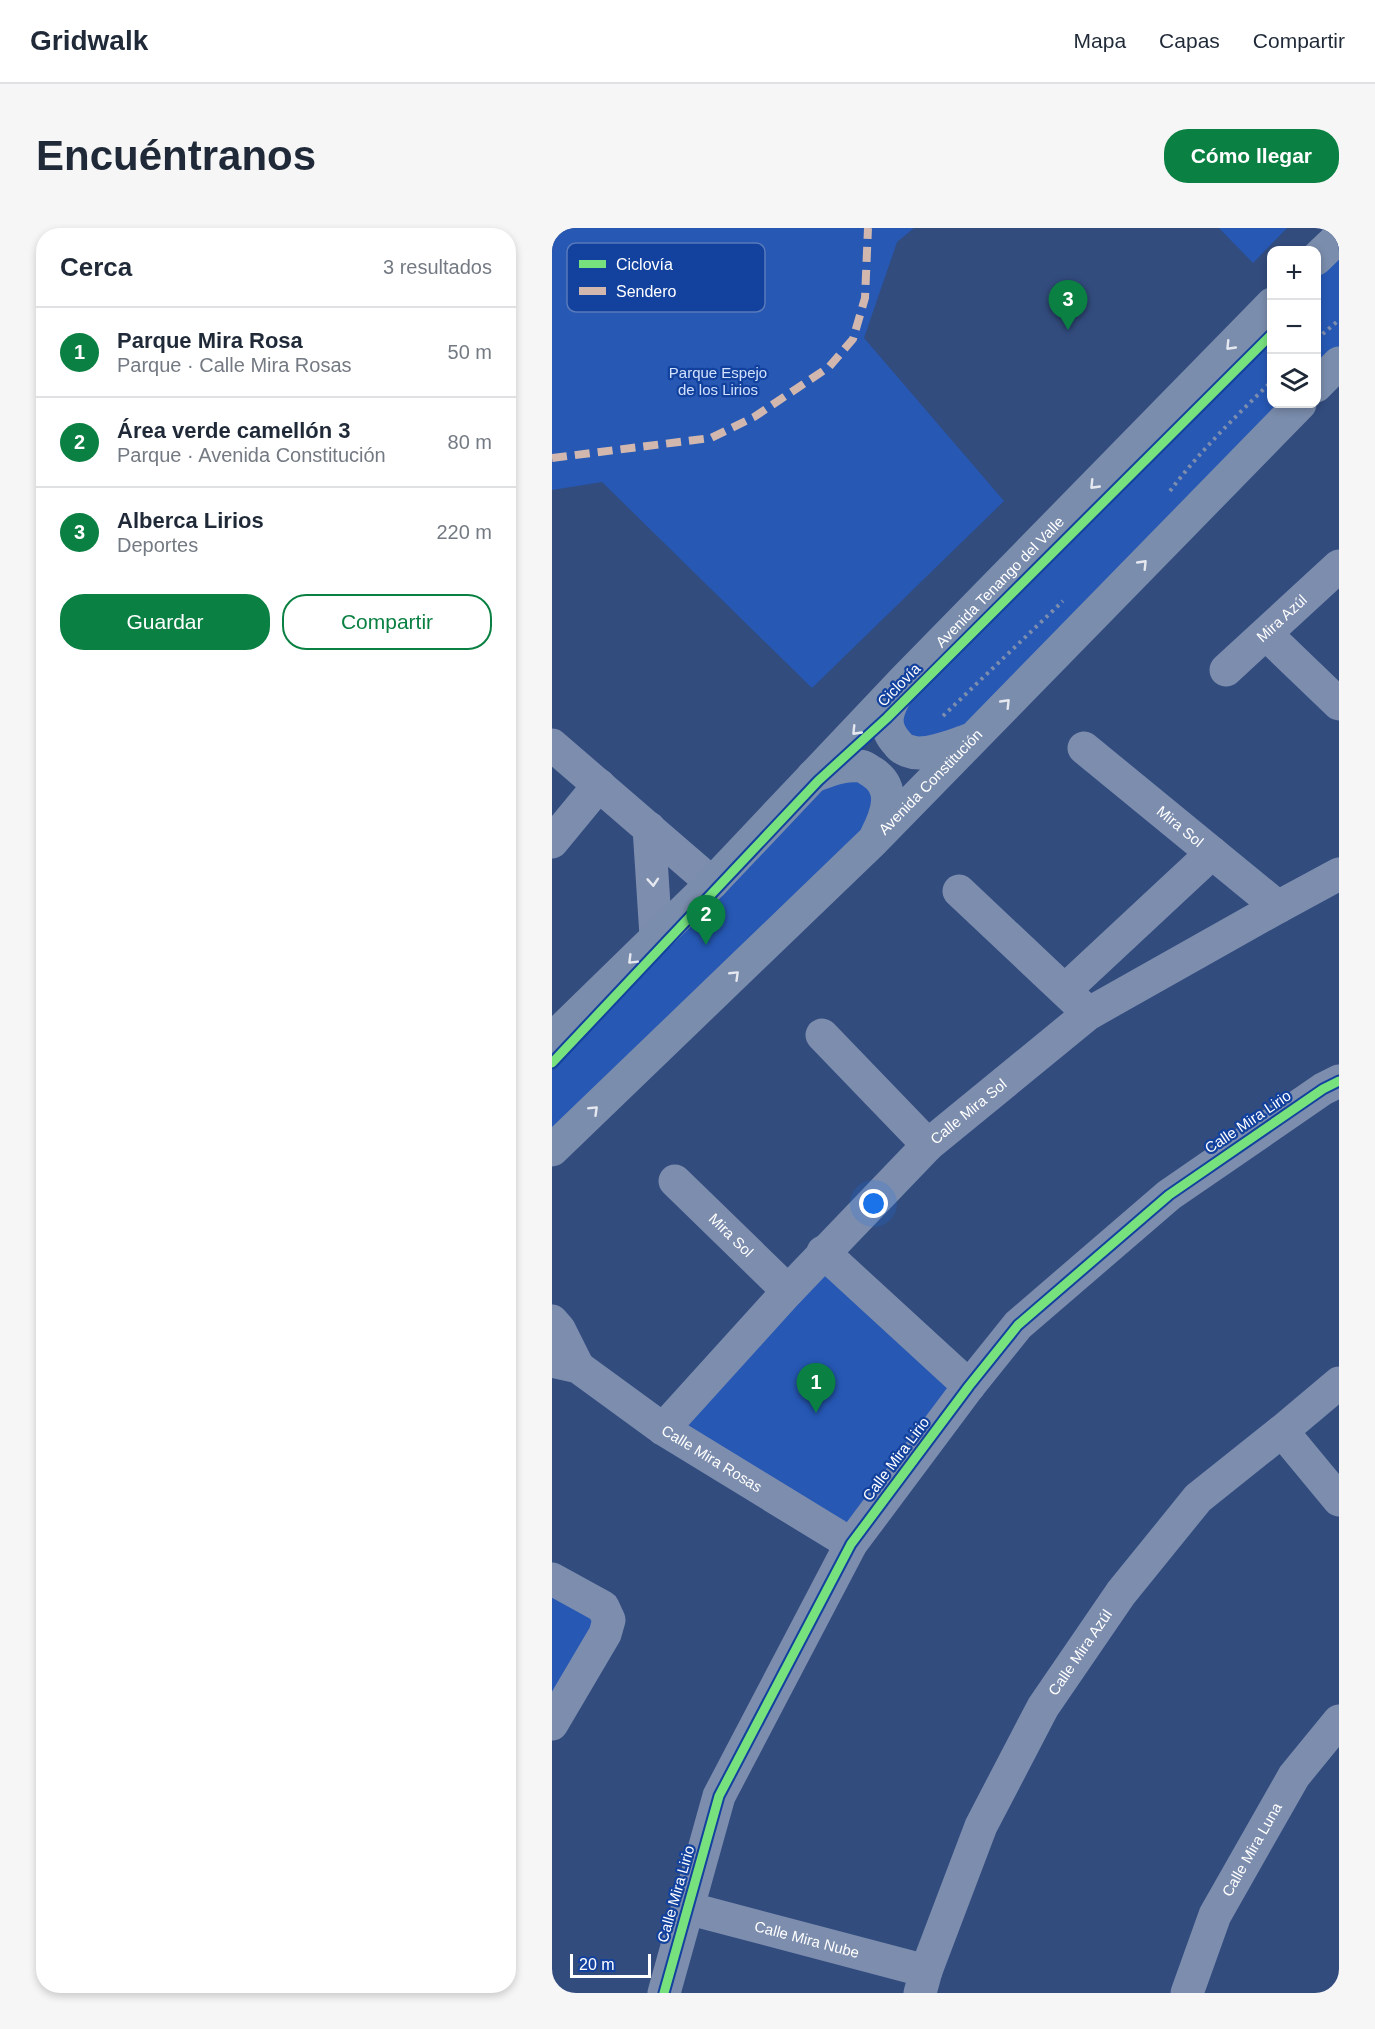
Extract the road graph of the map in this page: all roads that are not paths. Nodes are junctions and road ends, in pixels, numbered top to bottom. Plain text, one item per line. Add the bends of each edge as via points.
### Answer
1 (1339, 237) edge
2 (1321, 255) edge
3 (1267, 309) edge
4 (1339, 363) edge
5 (1321, 382) edge
6 (1296, 408) edge
7 (1339, 566) edge
8 (1266, 634) junction
9 (1226, 670) dead end
10 (904, 680) junction
11 (1339, 704) edge
12 (970, 740) junction
13 (552, 746) edge
14 (1084, 748) dead end
15 (813, 776) junction
16 (599, 785) junction
17 (649, 828) junction
18 (874, 840) junction
19 (552, 843) edge
20 (1212, 853) junction
21 (1339, 874) edge
22 (712, 883) junction
23 (959, 891) dead end
24 (1278, 907) junction
25 (656, 936) junction
26 (1065, 990) junction
27 (1088, 1014) junction
28 (822, 1035) dead end
29 (552, 1039) edge
30 (1339, 1082) edge
31 (928, 1145) junction
32 (552, 1150) edge
33 (675, 1181) dead end
34 (824, 1252) junction
35 (788, 1291) junction
36 (560, 1351) edge
37 (1339, 1383) edge
38 (969, 1386) junction
39 (663, 1429) junction
40 (1282, 1431) junction
41 (1339, 1500) edge
42 (852, 1544) junction
43 (552, 1579) edge
44 (1339, 1721) edge
45 (552, 1724) edge
46 (687, 1908) junction
47 (923, 1982) edge
48 (663, 1993) edge
49 (1187, 1993) edge

1 - 2 main road
3 -> 10 main road, Avenida Tenango del Valle
4 - 5 main road
12 -> 6 main road, Avenida Constitución
7 - 8 street, Mira Azúl
8 - 9 street, Mira Azúl
8 - 11 street
10 - 12 main road via 891,703 886,726 901,748 918,753
10 -> 15 main road, Avenida Tenango del Valle
12 - 18 main road, Avenida Constitución
13 - 16 street
14 - 20 street, Mira Sol
15 - 18 main road via 837,767 862,766 880,777 889,796
15 - 22 main road, Avenida Tenango del Valle
16 - 17 street
16 - 19 street
17 - 22 street
17 -> 25 street
32 -> 18 main road, Avenida Constitución
20 - 24 street, Mira Sol
20 - 26 street
21 - 24 street, Calle Mira Sol
22 - 25 main road, Avenida Tenango del Valle
23 - 26 street
24 - 27 street, Calle Mira Sol
25 -> 29 main road, Avenida Tenango del Valle
26 - 27 street
27 - 31 street, Calle Mira Sol
28 - 31 street
30 - 38 street, Calle Mira Lirio via 1323,1089 1169,1195 1018,1325
31 - 34 street, Calle Mira Sol
33 - 35 street, Mira Sol
34 - 35 street, Calle Mira Sol
34 - 38 street
35 - 39 street, Calle Mira Sol
36 - 39 street, Calle Mira Rosas
37 - 40 street, Calle Mira Azúl
38 - 42 street, Calle Mira Lirio
39 - 42 street, Calle Mira Rosas
40 - 41 street
40 - 47 street, Calle Mira Azúl via 1197,1498 1121,1593 1043,1707 981,1826
42 - 46 street, Calle Mira Lirio via 719,1796
43 - 45 street via 603,1607 609,1620 605,1634
44 - 49 street, Calle Mira Luna via 1294,1776 1215,1915
46 - 47 street, Calle Mira Nube
46 - 48 street, Calle Mira Lirio

